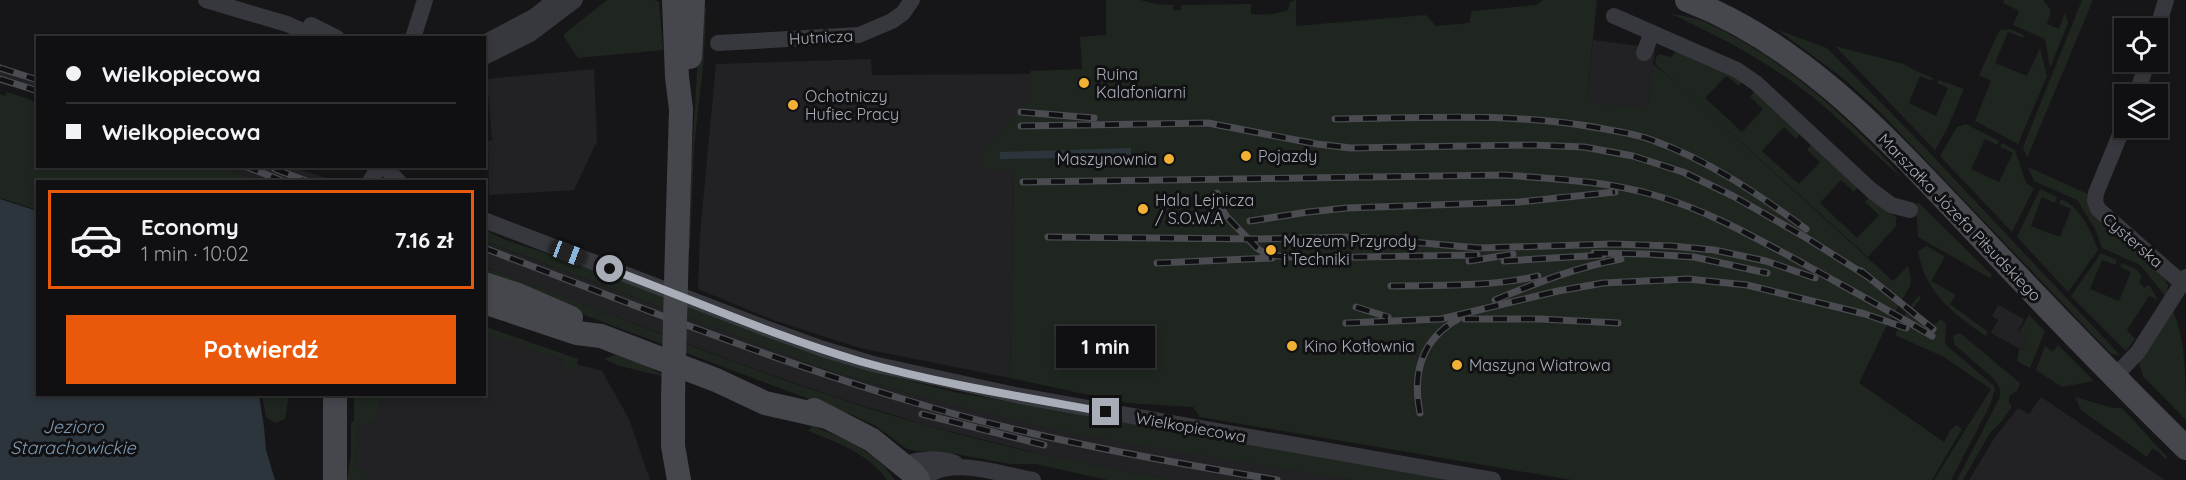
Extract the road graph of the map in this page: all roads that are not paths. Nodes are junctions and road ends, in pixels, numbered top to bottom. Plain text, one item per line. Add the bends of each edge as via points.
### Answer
1 (206, 0) edge
2 (246, 0) edge
3 (425, 0) edge
4 (555, 0) edge
5 (575, 0) edge
6 (674, 0) edge
7 (693, 0) edge
8 (912, 0) edge
9 (1687, 0) edge
10 (2166, 0) edge
11 (1705, 5) edge
12 (1614, 16) dead end
13 (2161, 18) edge
14 (538, 22) junction
15 (1652, 33) junction
16 (314, 36) edge
17 (334, 36) edge
18 (414, 36) edge
19 (486, 42) edge
20 (718, 43) dead end
21 (1644, 53) dead end
22 (486, 56) edge
23 (681, 110) junction
24 (2119, 138) edge
25 (386, 168) edge
26 (397, 180) edge
27 (1910, 210) dead end
28 (486, 221) edge
29 (2184, 280) edge
30 (486, 285) edge
31 (486, 303) edge
32 (601, 336) junction
33 (2115, 376) junction
34 (335, 396) edge
35 (2186, 448) edge
36 (970, 468) junction
37 (917, 475) edge
38 (335, 480) edge
39 (679, 480) edge
40 (1032, 480) edge
41 (1493, 480) edge

1 - 16 street
2 - 17 street
3 - 18 street
4 - 14 street
5 - 14 street
6 - 23 street
7 - 23 street
8 - 20 street, Hutnicza via 892,21 859,35
9 - 11 street, Marszałka Józefa Piłsudskiego
10 - 13 street
11 - 33 street, Marszałka Józefa Piłsudskiego via 1768,39 1833,87
12 - 15 street
14 - 19 street
14 - 22 street via 519,41
15 - 21 street
15 - 27 street via 1737,70 1756,83 1871,190 1891,205
23 - 39 street, bridge via 673,397 673,446
24 - 29 street, Cysterska via 2096,193 2096,205
25 - 26 street
28 - 41 street, Wielkopiecowa via 765,328 873,364 1020,396
29 - 33 street via 2138,352
30 - 32 street via 560,312
31 - 32 street via 577,333
32 - 37 street via 765,403 827,417 872,440
33 - 35 street, Marszałka Józefa Piłsudskiego
34 - 38 street
36 - 37 street
36 - 37 street via 927,458
36 - 40 street

